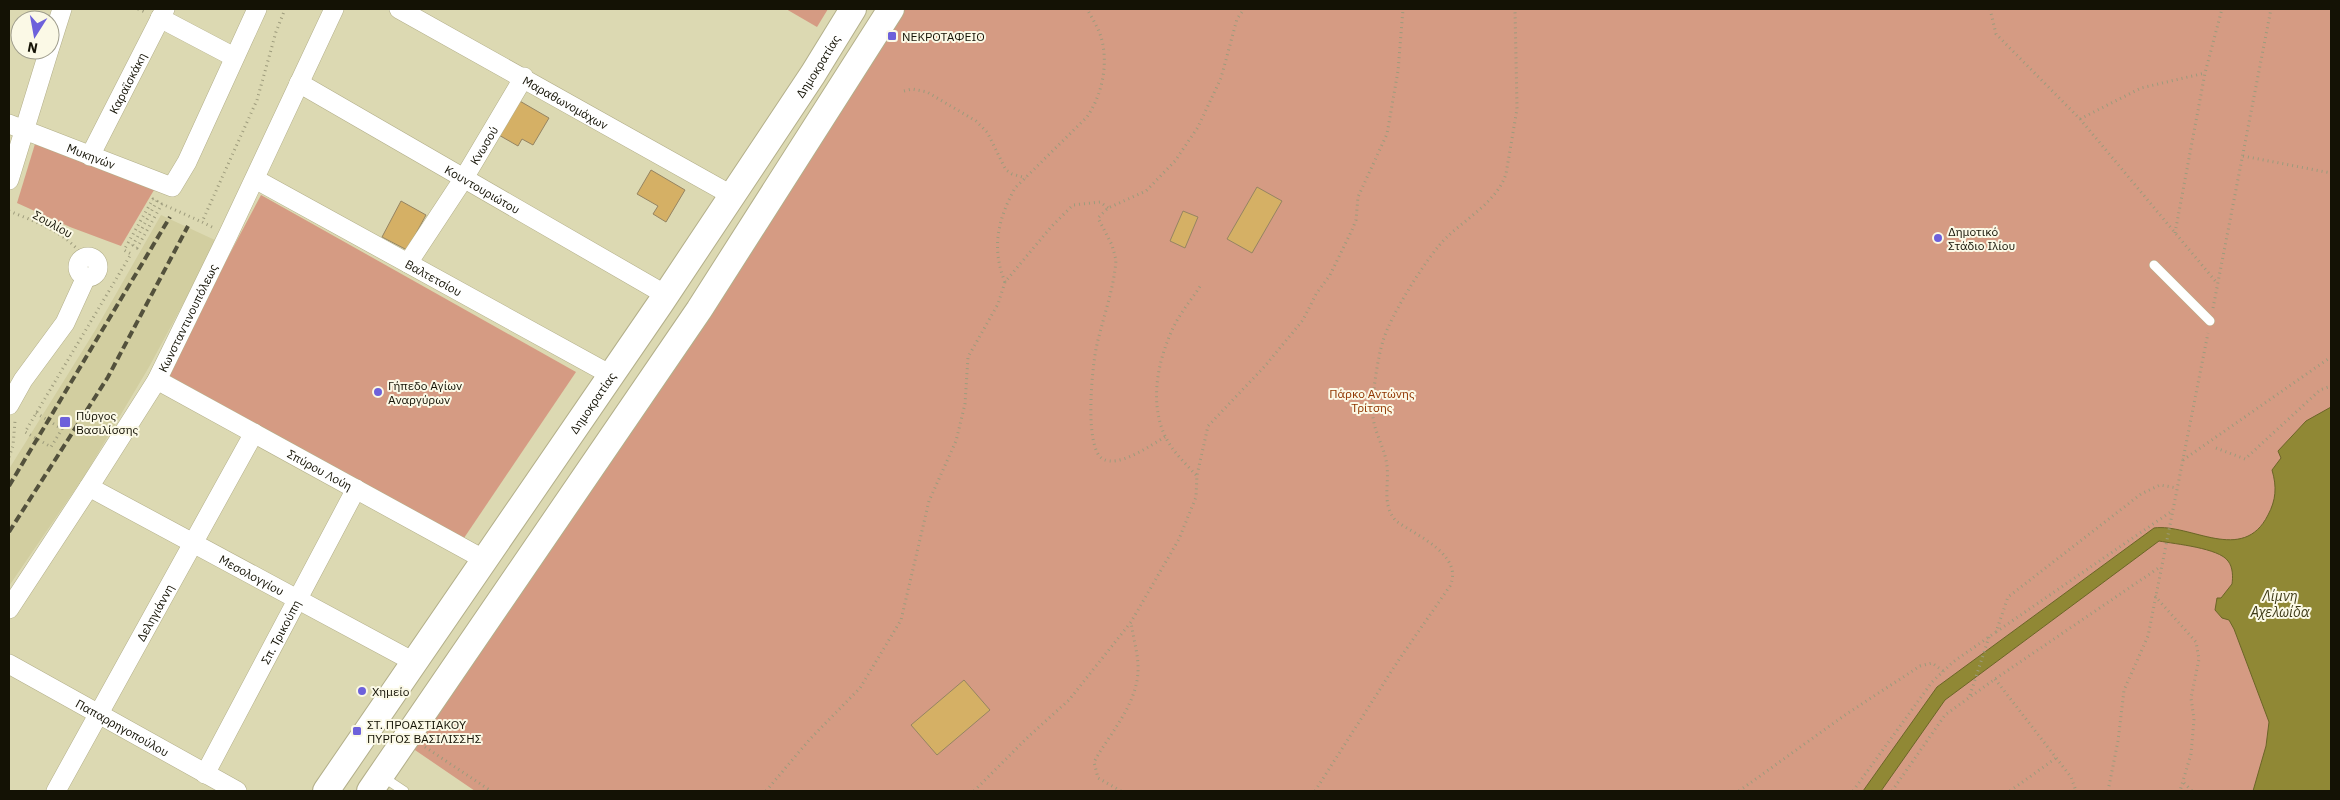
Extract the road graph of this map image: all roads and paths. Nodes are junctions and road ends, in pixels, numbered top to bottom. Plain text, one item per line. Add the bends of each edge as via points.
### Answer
1 (256, 9) edge
2 (286, 9) edge
3 (334, 9) edge
4 (399, 9) edge
5 (853, 9) edge
6 (891, 9) edge
7 (1087, 9) edge
8 (1244, 9) edge
9 (1403, 9) edge
10 (1515, 9) edge
11 (1990, 9) edge
12 (2222, 9) edge
13 (2271, 9) edge
14 (162, 13) edge
15 (234, 57) junction
16 (45, 60) edge
17 (2205, 73) junction
18 (524, 77) junction
19 (299, 83) junction
20 (904, 92) dead end
21 (2080, 119) junction
22 (16, 127) edge
23 (90, 156) junction
24 (2243, 156) junction
25 (2331, 174) edge
26 (464, 178) junction
27 (1026, 178) junction
28 (255, 179) junction
29 (9, 180) edge
30 (733, 196) junction
31 (1108, 208) junction
32 (9, 211) edge
33 (202, 222) junction
34 (2175, 233) junction
35 (228, 236) junction
36 (408, 263) junction
37 (2154, 265) dead end
38 (85, 267) joint
39 (1005, 282) junction
40 (2218, 284) junction
41 (1201, 286) dead end
42 (666, 295) junction
43 (2210, 321) junction
44 (2331, 357) edge
45 (611, 375) junction
46 (157, 380) junction
47 (2331, 386) edge
48 (13, 412) edge
49 (36, 413) junction
50 (254, 433) junction
51 (1165, 437) junction
52 (2216, 448) dead end
53 (9, 457) edge
54 (2183, 460) junction
55 (1197, 475) junction
56 (90, 487) junction
57 (2177, 488) junction
58 (356, 489) junction
59 (2172, 510) junction
60 (194, 543) junction
61 (485, 560) junction
62 (2160, 567) junction
63 (2155, 596) junction
64 (298, 598) junction
65 (9, 608) edge
66 (1131, 622) junction
67 (1996, 632) junction
68 (1989, 636) junction
69 (414, 662) junction
70 (9, 664) edge
71 (1943, 671) junction
72 (1995, 679) junction
73 (1970, 697) junction
74 (100, 714) junction
75 (408, 735) junction
76 (2056, 758) junction
77 (205, 774) junction
78 (375, 783) edge
79 (2184, 783) junction
80 (56, 791) edge
81 (237, 791) edge
82 (326, 791) edge
83 (404, 791) edge
84 (491, 791) edge
85 (766, 791) edge
86 (974, 791) edge
87 (1121, 791) edge
88 (1315, 791) edge
89 (1739, 791) edge
90 (1853, 791) edge
91 (1892, 791) edge
92 (2010, 791) edge
93 (2076, 791) edge
94 (2108, 791) edge
95 (2180, 791) edge
96 (2192, 791) edge

1 - 15 street
2 - 33 path via 276,32 257,100
3 - 19 street, Κωνσταντινουπόλεως
4 - 18 street, Μαραθωνομάχων
5 - 30 main road, Δημοκρατίας
6 - 75 main road via 699,310
7 - 27 path via 1101,36 1103,48 1103,72 1097,98 1087,117
8 - 31 path via 1237,19 1221,78 1198,127 1175,161 1146,191
9 - 55 path via 1398,72 1387,134 1358,197 1356,220 1350,236 1303,320 1245,390 1208,426
10 - 88 path via 1517,109 1503,184 1429,258 1402,304 1383,341 1373,412 1388,466 1386,502 1390,514 1444,555 1453,567 1454,576
11 - 21 path via 1996,34
12 - 17 path
13 - 24 path
14 - 15 street
14 - 23 street, Καραϊσκάκη
15 - 23 street, Μυκηνών via 187,162 172,187
16 - 22 street
17 - 21 path via 2141,88
17 - 34 path
18 - 26 street, Κνωσού
18 - 30 street, Μαραθωνομάχων
19 - 26 street, Κουντουριώτου
19 - 28 street, Κωνσταντινουπόλεως
20 - 27 path via 912,89 927,92 976,121 987,132 1006,170
21 - 34 path
22 - 23 street, Μυκηνών
22 - 29 street
24 - 25 path
24 - 40 path
26 - 36 street, Κνωσού
26 - 42 street, Κουντουριώτου
27 - 39 path via 1015,188 998,232 998,265
28 - 35 street, Κωνσταντινουπόλεως
28 - 36 street, Βαλτετσίου
30 - 42 main road, Δημοκρατίας
31 - 39 path via 1100,202 1073,204
31 - 51 path via 1098,218 1116,260 1096,351 1090,426 1093,444 1096,453 1104,460 1116,462
32 - 38 path, Σουλίου via 47,228 78,248
33 - 35 path
33 - 49 path via 162,204 137,248 134,245 157,201 153,199 124,250 131,254
34 - 40 path
35 - 46 street, Κωνσταντινουπόλεως
36 - 45 street, Βαλτετσίου
37 - 43 lane
38 - 48 street via 65,323 23,380
39 - 85 path via 998,304 968,357 965,404 956,442 929,501 901,620 860,688 810,739
40 - 43 path
41 - 51 path via 1174,327 1158,374 1156,411
42 - 45 main road, Δημοκρατίας
43 - 54 path
44 - 54 path
45 - 61 main road, Δημοκρατίας
46 - 50 street, Σπύρου Λούη
46 - 56 street, Κωνσταντινουπόλεως
47 - 52 path via 2320,390 2245,459
48 - 53 path
49 - 49 path via 24,432 51,447 62,429
50 - 58 street, Σπύρου Λούη
50 - 60 street, Δεληγιάννη
51 - 55 path
54 - 57 path
55 - 66 path via 1196,497 1180,539
56 - 60 street, Μεσολογγίου
56 - 65 street, Κωνσταντινουπόλεως
57 - 59 path
57 - 67 path via 2160,485 2140,494 2008,597
58 - 61 street, Σπύρου Λούη
58 - 64 street, Σπ. Τρικούπη
59 - 62 path
59 - 67 path
60 - 64 street, Μεσολογγίου
60 - 74 street, Δεληγιάννη
61 - 69 main road, Δημοκρατίας
62 - 63 path
62 - 72 path
63 - 79 path via 2196,642 2200,659 2191,698 2194,719
63 - 94 path via 2148,636 2124,690
64 - 69 street, Μεσολογγίου
64 - 77 street, Σπ. Τρικούπη
66 - 86 path via 1069,700
66 - 87 path via 1138,672 1136,681 1129,707 1094,762 1098,778
67 - 68 path
68 - 71 path
68 - 73 path
69 - 82 main road, Δημοκρατίας
70 - 74 street, Παπαρρηγοπούλου
71 - 89 path via 1932,663 1920,666
71 - 90 path via 1919,697
72 - 73 path
72 - 76 path
73 - 91 path via 1945,715
74 - 77 street, Παπαρρηγοπούλου
74 - 80 street, Δεληγιάννη
75 - 78 main road
75 - 84 path
76 - 92 path
76 - 93 path via 2071,777
77 - 81 street, Παπαρρηγοπούλου
78 - 83 lane
79 - 95 path
79 - 96 path

